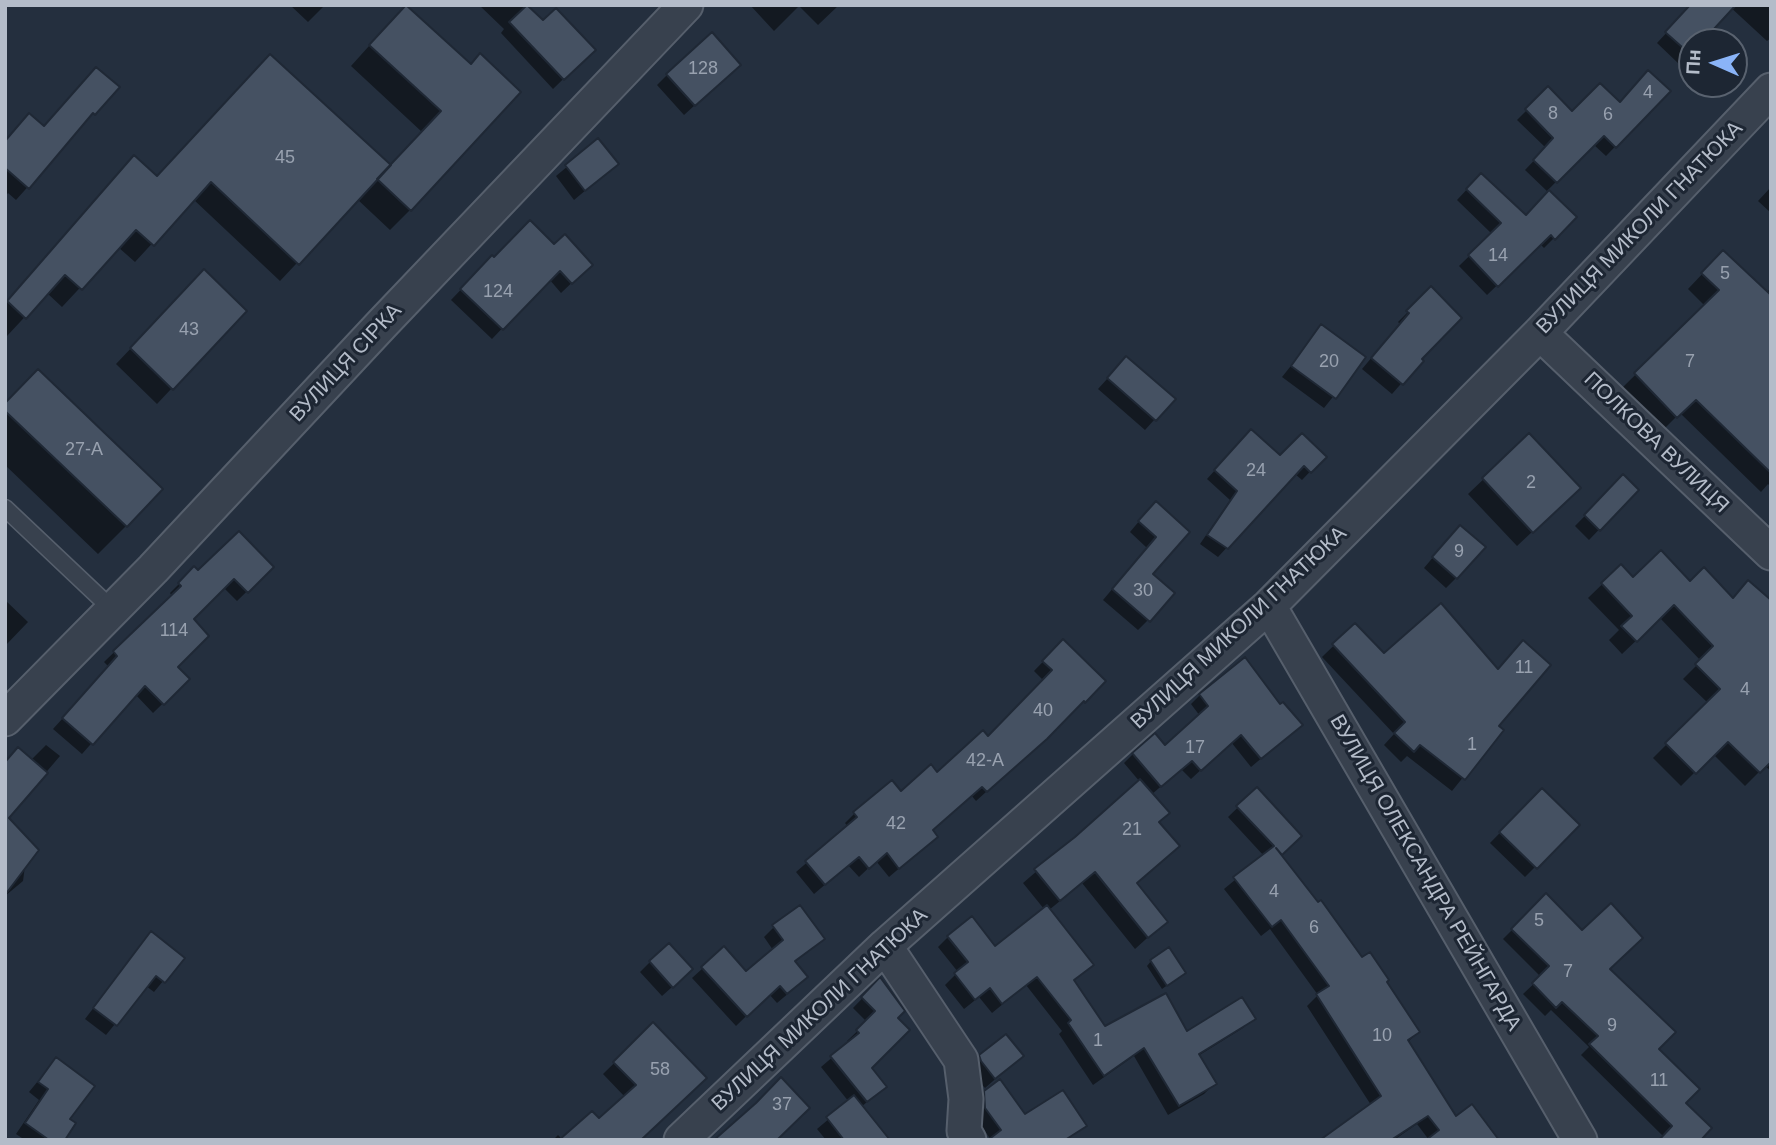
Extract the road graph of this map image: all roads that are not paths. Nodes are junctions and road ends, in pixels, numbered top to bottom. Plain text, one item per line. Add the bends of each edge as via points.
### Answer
1 (687, 5) edge
2 (1771, 90) edge
3 (1540, 333) junction
4 (5, 508) edge
5 (1771, 553) edge
6 (1269, 606) junction
7 (113, 610) junction
8 (5, 719) edge
9 (886, 946) junction
10 (681, 1140) edge
11 (969, 1140) edge
12 (1580, 1140) edge

1 - 7 street, ВУЛИЦЯ СІРКА
2 - 3 street, ВУЛИЦЯ МИКОЛИ ГНАТЮКА
3 - 5 street, ПОЛКОВА ВУЛИЦЯ
3 - 6 street, ВУЛИЦЯ МИКОЛИ ГНАТЮКА
4 - 7 lane
6 - 9 street, ВУЛИЦЯ МИКОЛИ ГНАТЮКА
6 - 12 street, ВУЛИЦЯ ОЛЕКСАНДРА РЕЙНГАРДА
7 - 8 street, ВУЛИЦЯ СІРКА
9 - 10 street, ВУЛИЦЯ МИКОЛИ ГНАТЮКА
9 - 11 street via 961,1060 964,1131

